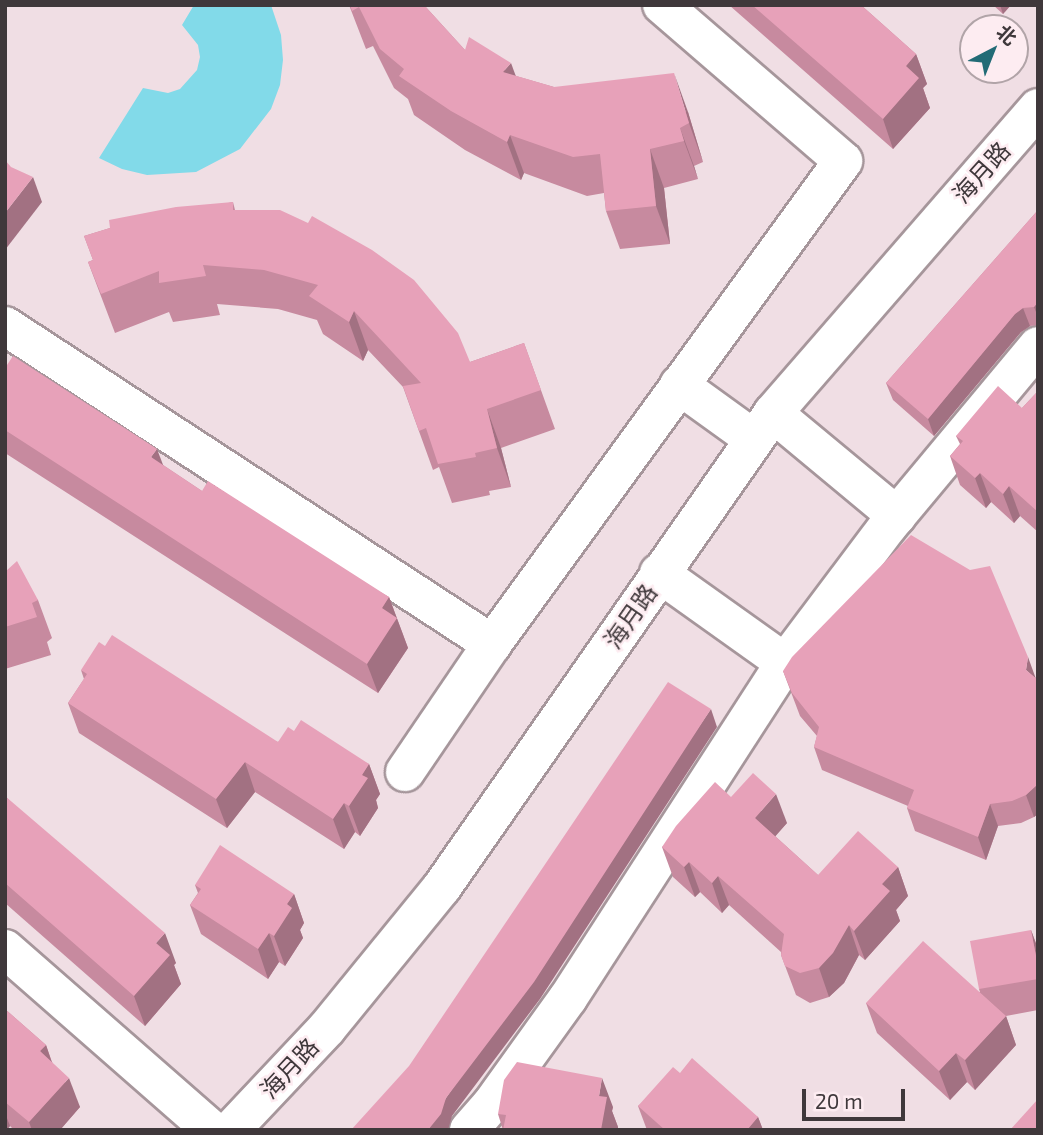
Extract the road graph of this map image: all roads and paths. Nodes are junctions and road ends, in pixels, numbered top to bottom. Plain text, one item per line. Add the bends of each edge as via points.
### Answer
1 (662, 5) edge
2 (1038, 108) edge
3 (5, 326) edge
4 (1038, 346) edge
5 (679, 385) junction
6 (763, 426) junction
7 (897, 516) junction
8 (659, 573) junction
9 (492, 644) junction
10 (785, 663) junction
11 (405, 772) dead end
12 (5, 949) edge
13 (212, 1130) edge
14 (231, 1130) edge
15 (469, 1130) edge

1 - 5 street via 842,161
2 - 6 street, 海月路
3 - 9 street
4 - 7 street
5 - 6 street
5 - 9 street
6 - 7 street
6 - 8 street, 海月路
7 - 10 street
8 - 10 street
8 - 14 street, 海月路 via 442,887 327,1028
9 - 11 street
10 - 15 street via 568,998
12 - 13 street

